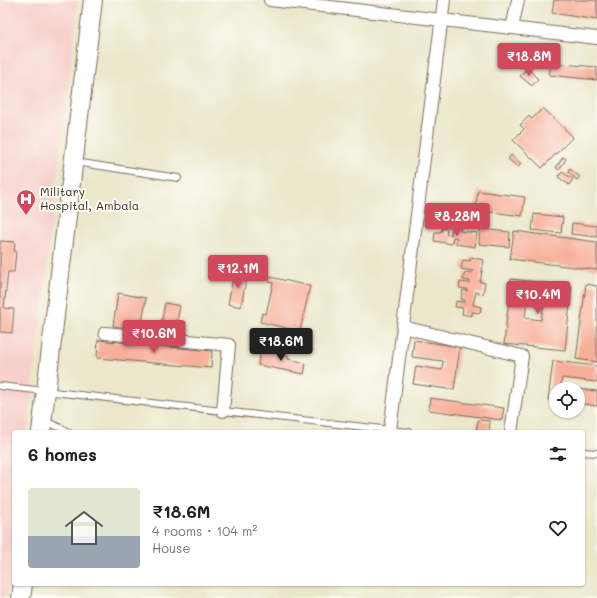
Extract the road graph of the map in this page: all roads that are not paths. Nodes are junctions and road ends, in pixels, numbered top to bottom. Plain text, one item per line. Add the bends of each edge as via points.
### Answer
1 (93, 0) edge
2 (270, 0) edge
3 (444, 0) edge
4 (518, 0) edge
5 (442, 20) junction
6 (512, 28) junction
7 (597, 38) edge
8 (73, 162) junction
9 (178, 178) dead end
10 (403, 327) junction
11 (105, 334) dead end
12 (0, 386) edge
13 (46, 391) junction
14 (223, 411) junction
15 (42, 426) edge
16 (64, 430) edge
17 (390, 430) joint
18 (511, 430) edge
19 (585, 452) edge
20 (597, 454) edge
21 (23, 586) edge
22 (21, 598) edge

1 - 8 street
2 - 5 street
3 - 5 street
4 - 6 street
5 - 6 street
5 - 10 street
6 - 7 street
8 - 9 lane
8 - 13 street
10 - 17 street
10 - 18 street via 522,356
11 - 14 street via 229,345
12 - 13 lane
13 - 14 lane
13 - 15 street
14 - 17 lane
15 - 16 lane
19 - 20 lane
21 - 22 street

